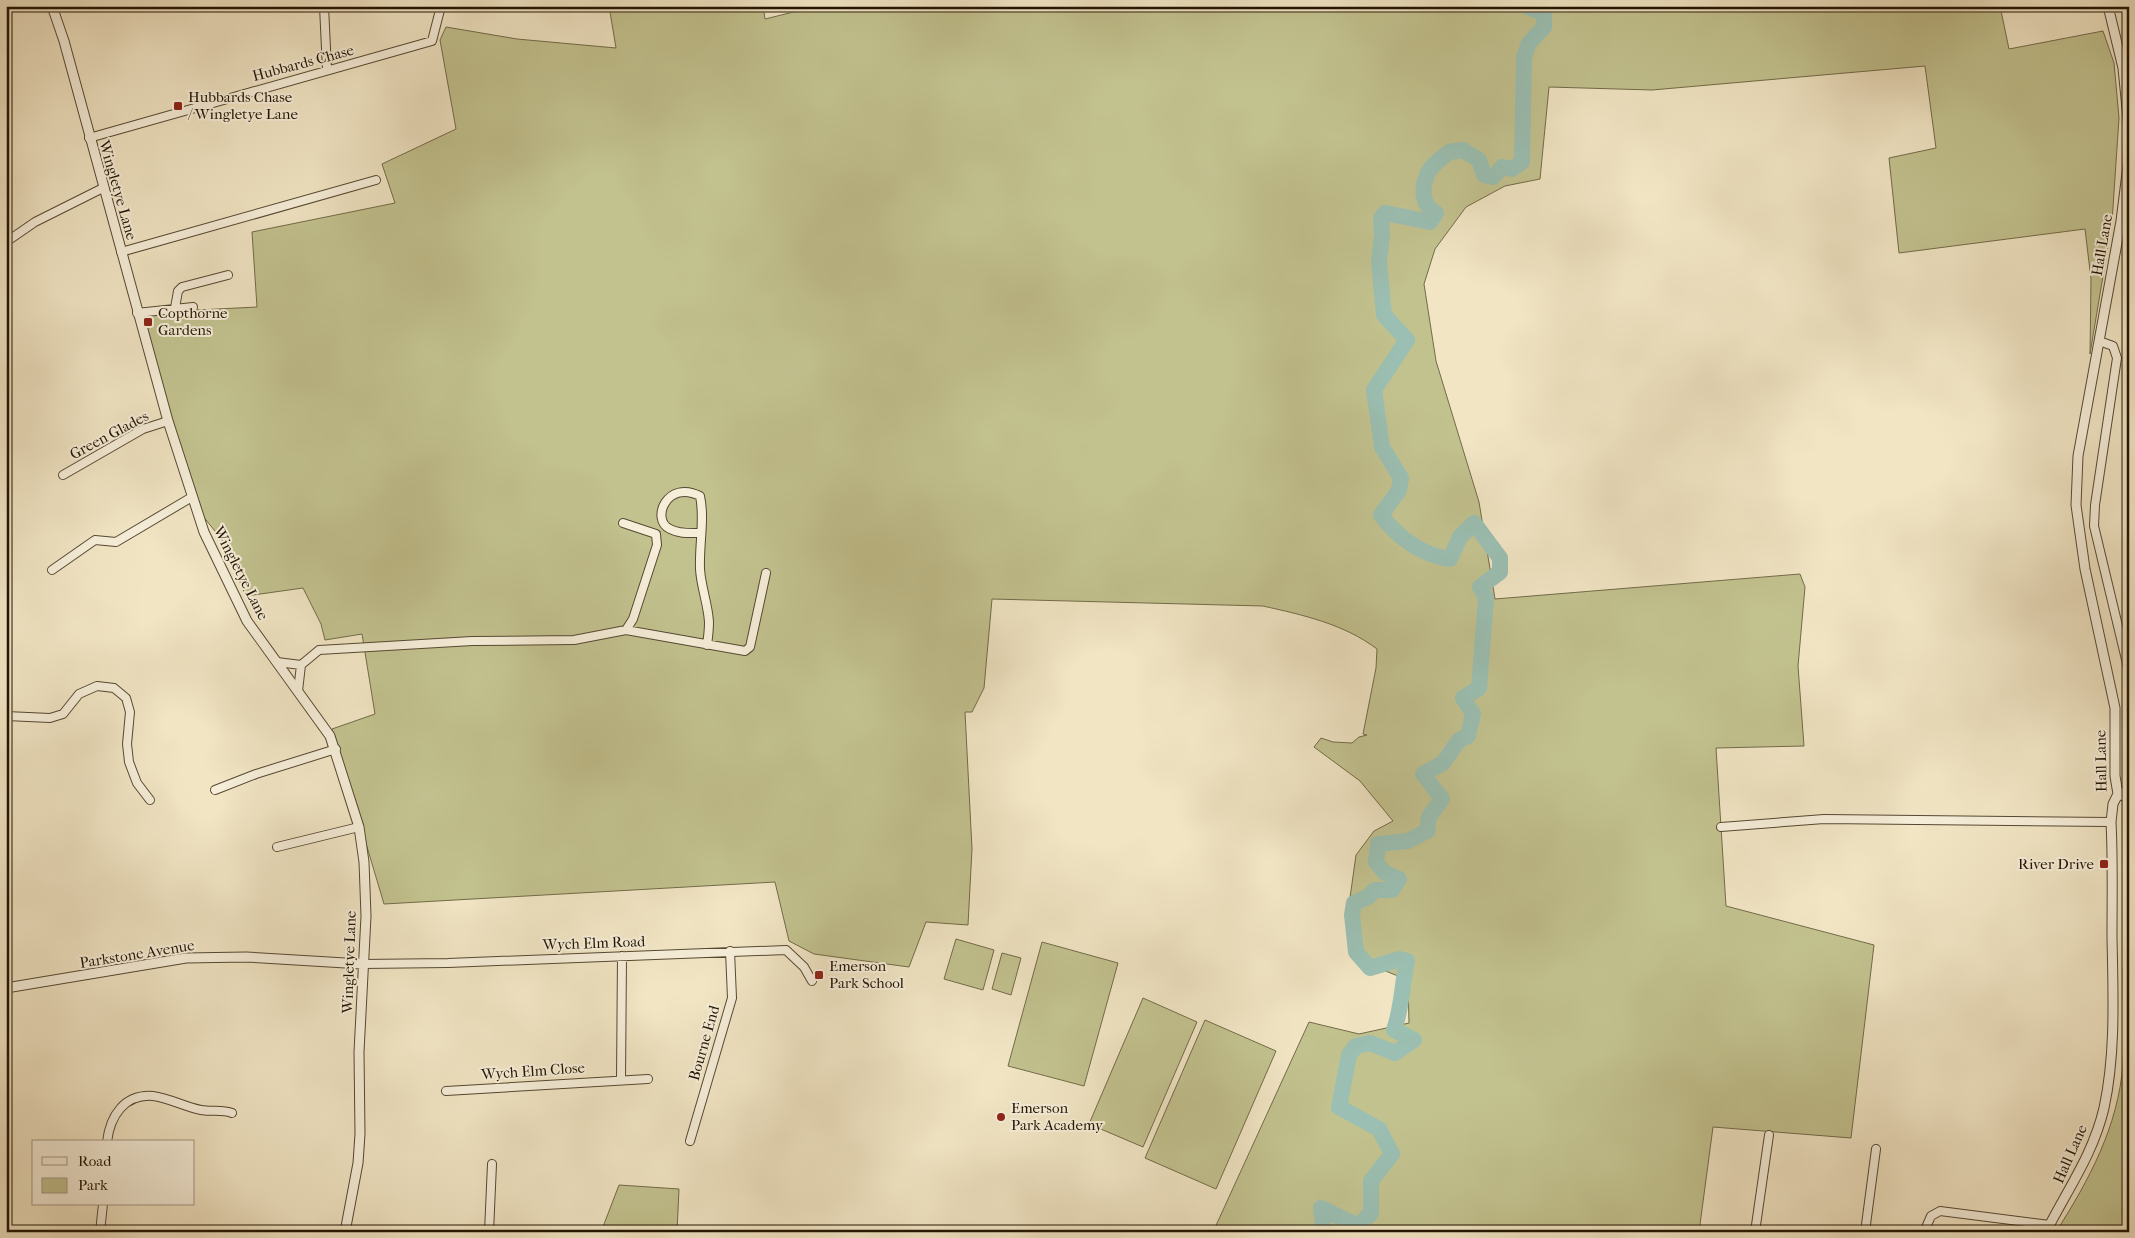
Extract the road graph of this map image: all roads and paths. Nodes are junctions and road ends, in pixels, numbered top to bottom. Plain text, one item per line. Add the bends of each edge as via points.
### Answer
1 (52, 6) edge
2 (324, 6) edge
3 (441, 6) edge
4 (2108, 6) edge
5 (327, 70) junction
6 (89, 138) junction
7 (376, 180) dead end
8 (103, 188) junction
9 (6, 242) edge
10 (121, 252) junction
11 (228, 276) dead end
12 (192, 307) dead end
13 (175, 308) junction
14 (137, 313) junction
15 (2099, 341) junction
16 (168, 422) junction
17 (63, 475) dead end
18 (192, 497) junction
19 (623, 523) dead end
20 (700, 533) junction
21 (52, 570) dead end
22 (766, 573) dead end
23 (626, 630) junction
24 (707, 645) junction
25 (277, 662) junction
26 (301, 666) junction
27 (2129, 672) edge
28 (298, 691) junction
29 (6, 716) edge
30 (336, 749) junction
31 (215, 790) dead end
32 (2129, 790) edge
33 (2118, 794) junction
34 (2129, 799) edge
35 (150, 800) dead end
36 (2111, 822) junction
37 (358, 827) junction
38 (1721, 827) dead end
39 (277, 847) dead end
40 (730, 952) junction
41 (622, 956) junction
42 (362, 964) junction
43 (812, 981) dead end
44 (6, 988) edge
45 (621, 1079) junction
46 (648, 1079) dead end
47 (446, 1091) dead end
48 (232, 1113) dead end
49 (1769, 1135) dead end
50 (108, 1140) edge
51 (690, 1141) dead end
52 (1876, 1149) dead end
53 (492, 1164) dead end
54 (103, 1206) edge
55 (2048, 1228) edge
56 (100, 1232) edge
57 (345, 1232) edge
58 (489, 1232) edge
59 (1755, 1232) edge
60 (1866, 1232) edge
61 (1924, 1232) edge

1 - 6 street, Wingletye Lane
2 - 5 street
3 - 5 street, Hubbards Chase via 432,41
4 - 15 street, Hall Lane via 2123,68 2129,129 2121,221
5 - 6 street, Hubbards Chase
6 - 8 street, Wingletye Lane
7 - 10 street
8 - 9 street via 36,222
8 - 10 street, Wingletye Lane
10 - 14 street, Wingletye Lane
11 - 13 street via 182,286
12 - 13 street
13 - 14 street
14 - 16 street, Wingletye Lane
15 - 27 street via 2114,346 2117,358 2094,526
15 - 33 street, Hall Lane via 2078,456 2076,505 2084,568 2115,708
16 - 17 street, Green Glades via 143,429
16 - 18 street, Wingletye Lane
18 - 21 street via 116,542 95,540
18 - 25 street, Wingletye Lane via 220,568 247,620
19 - 23 street via 656,534 657,545 633,619
20 - 20 street via 703,509 700,496 690,491 674,494 666,500 662,512 668,529
20 - 24 street via 700,571 709,623
22 - 24 street via 750,648 745,651
23 - 24 street
23 - 26 street via 574,640 472,641 319,650
25 - 26 street
25 - 28 street, Wingletye Lane
26 - 28 street
28 - 30 street, Wingletye Lane
29 - 35 street via 50,718 62,714 79,694 97,686 114,688 126,698 130,712 128,762 137,783
30 - 31 street via 271,768
30 - 37 street, Wingletye Lane
32 - 33 street
33 - 34 street
33 - 36 street, Hall Lane
36 - 38 street via 1824,819
36 - 55 street, Hall Lane via 2113,982 2104,1108 2074,1185
37 - 39 street
37 - 42 street, Wingletye Lane via 364,862 366,916
40 - 41 street, Wych Elm Road
40 - 43 street, Wych Elm Road via 786,950 804,967
40 - 51 street, Bourne End via 732,998
41 - 42 street, Wych Elm Road
41 - 45 street
42 - 44 street, Parkstone Avenue via 246,957 186,958
42 - 57 street, Wingletye Lane via 360,1134
45 - 46 street, Wych Elm Close
45 - 47 street, Wych Elm Close
48 - 50 street via 202,1110 154,1096 143,1097 115,1112
49 - 59 street
52 - 60 street
53 - 58 street
54 - 56 street
55 - 61 street via 1940,1211 1930,1216

